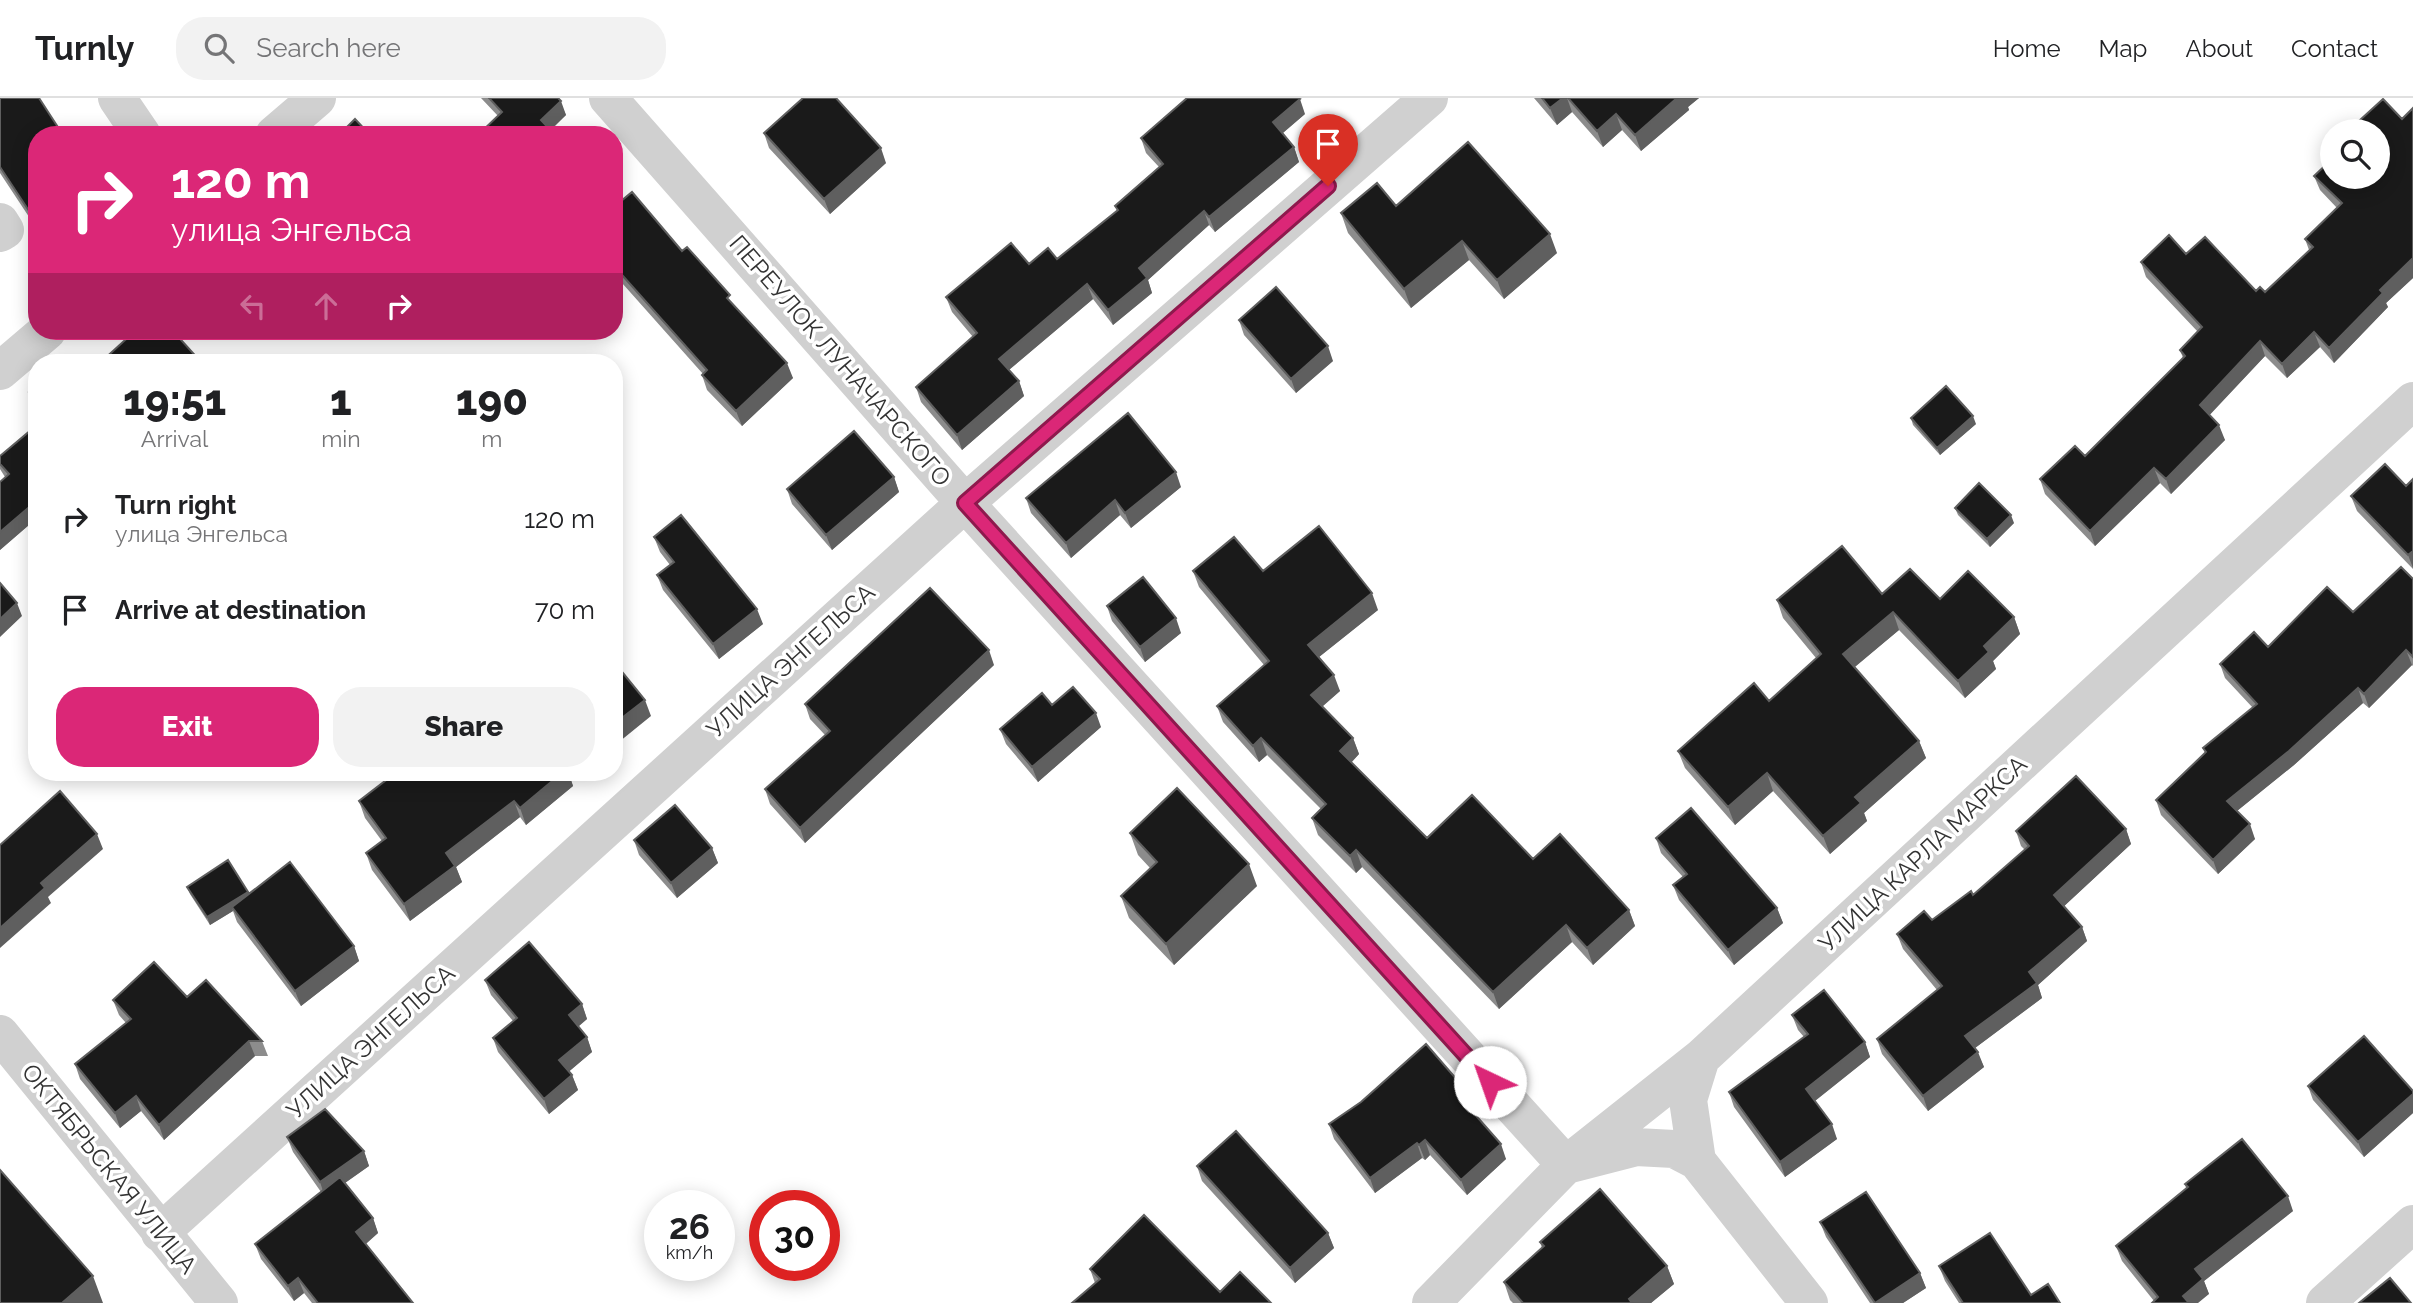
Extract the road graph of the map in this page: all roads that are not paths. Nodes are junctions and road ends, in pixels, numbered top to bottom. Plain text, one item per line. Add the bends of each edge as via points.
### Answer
1 (117, 98) edge
2 (317, 98) edge
3 (608, 98) edge
4 (1429, 98) edge
5 (136, 126) edge
6 (284, 126) edge
7 (0, 222) edge
8 (0, 233) edge
9 (36, 340) edge
10 (0, 371) edge
11 (2413, 401) edge
12 (965, 503) junction
13 (0, 1034) edge
14 (1701, 1058) junction
15 (1697, 1161) junction
16 (1566, 1165) junction
17 (2413, 1224) edge
18 (160, 1233) junction
19 (219, 1303) edge
20 (1431, 1303) edge
21 (1809, 1303) edge
22 (2325, 1303) edge

1 - 5 street
2 - 6 street
3 - 12 street, ПЕРЕУЛОК ЛУНАЧАРСКОГО
4 - 12 street, УЛИЦА ЭНГЕЛЬСА
7 - 8 street via 5,230
9 - 10 street
11 - 14 street, УЛИЦА КАРЛА МАРКСА
12 - 16 street, ПЕРЕУЛОК ЛУНАЧАРСКОГО
12 - 18 street, УЛИЦА ЭНГЕЛЬСА
13 - 18 street, ОКТЯБРЬСКАЯ УЛИЦА
14 - 15 street via 1688,1100
14 - 16 street, УЛИЦА КАРЛА МАРКСА
15 - 16 street via 1674,1149 1636,1147
15 - 21 street
16 - 20 street, УЛИЦА КАРЛА МАРКСА
17 - 22 street
18 - 19 street, ОКТЯБРЬСКАЯ УЛИЦА

